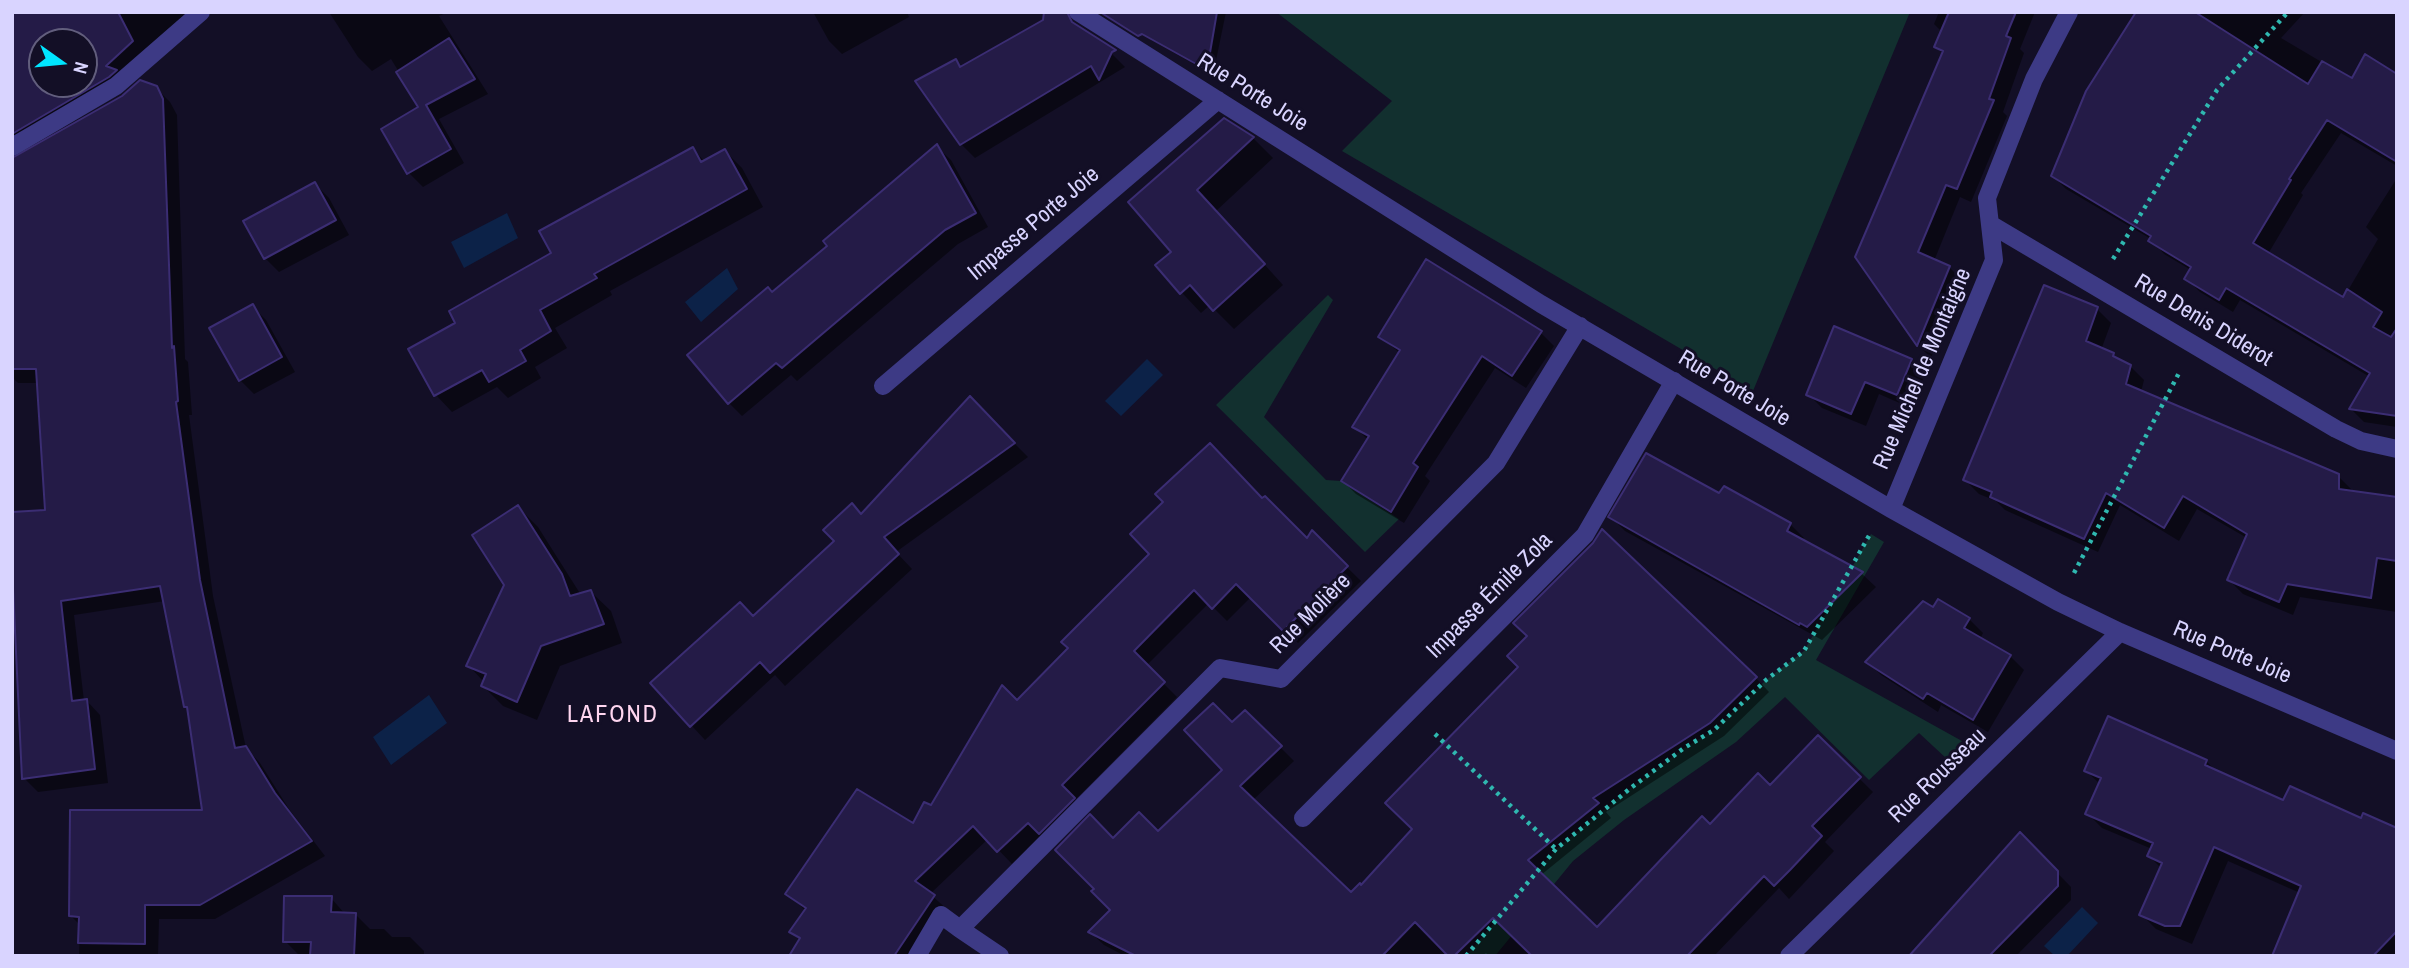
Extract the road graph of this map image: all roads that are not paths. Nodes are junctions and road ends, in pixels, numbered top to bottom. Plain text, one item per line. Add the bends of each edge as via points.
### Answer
1 (201, 12) edge
2 (1078, 12) edge
3 (2069, 12) edge
4 (1218, 100) junction
5 (12, 147) edge
6 (1990, 224) junction
7 (1580, 326) junction
8 (1674, 381) junction
9 (883, 386) dead end
10 (2397, 449) edge
11 (1891, 509) junction
12 (2120, 632) junction
13 (2397, 751) edge
14 (1303, 818) dead end
15 (960, 929) junction
16 (917, 956) edge
17 (1000, 956) edge
18 (1789, 956) edge

1 - 5 street via 116,86
2 - 4 street, Rue Porte Joie
3 - 6 street, Rue Michel de Montaigne via 2034,79 1987,198
4 - 7 street, Rue Porte Joie
4 - 9 street, Impasse Porte Joie
6 - 10 street, Rue Denis Diderot via 2336,429 2361,441
6 - 11 street, Rue Michel de Montaigne via 1994,260
7 - 8 street, Rue Porte Joie
7 - 15 street, Rue Molière via 1496,463 1281,679 1220,668
8 - 11 street, Rue Porte Joie
8 - 14 street, Impasse Émile Zola via 1585,535
11 - 12 street, Rue Porte Joie
12 - 13 street, Rue Porte Joie
12 - 18 street, Rue Rousseau
15 - 16 street via 941,915
15 - 17 street

